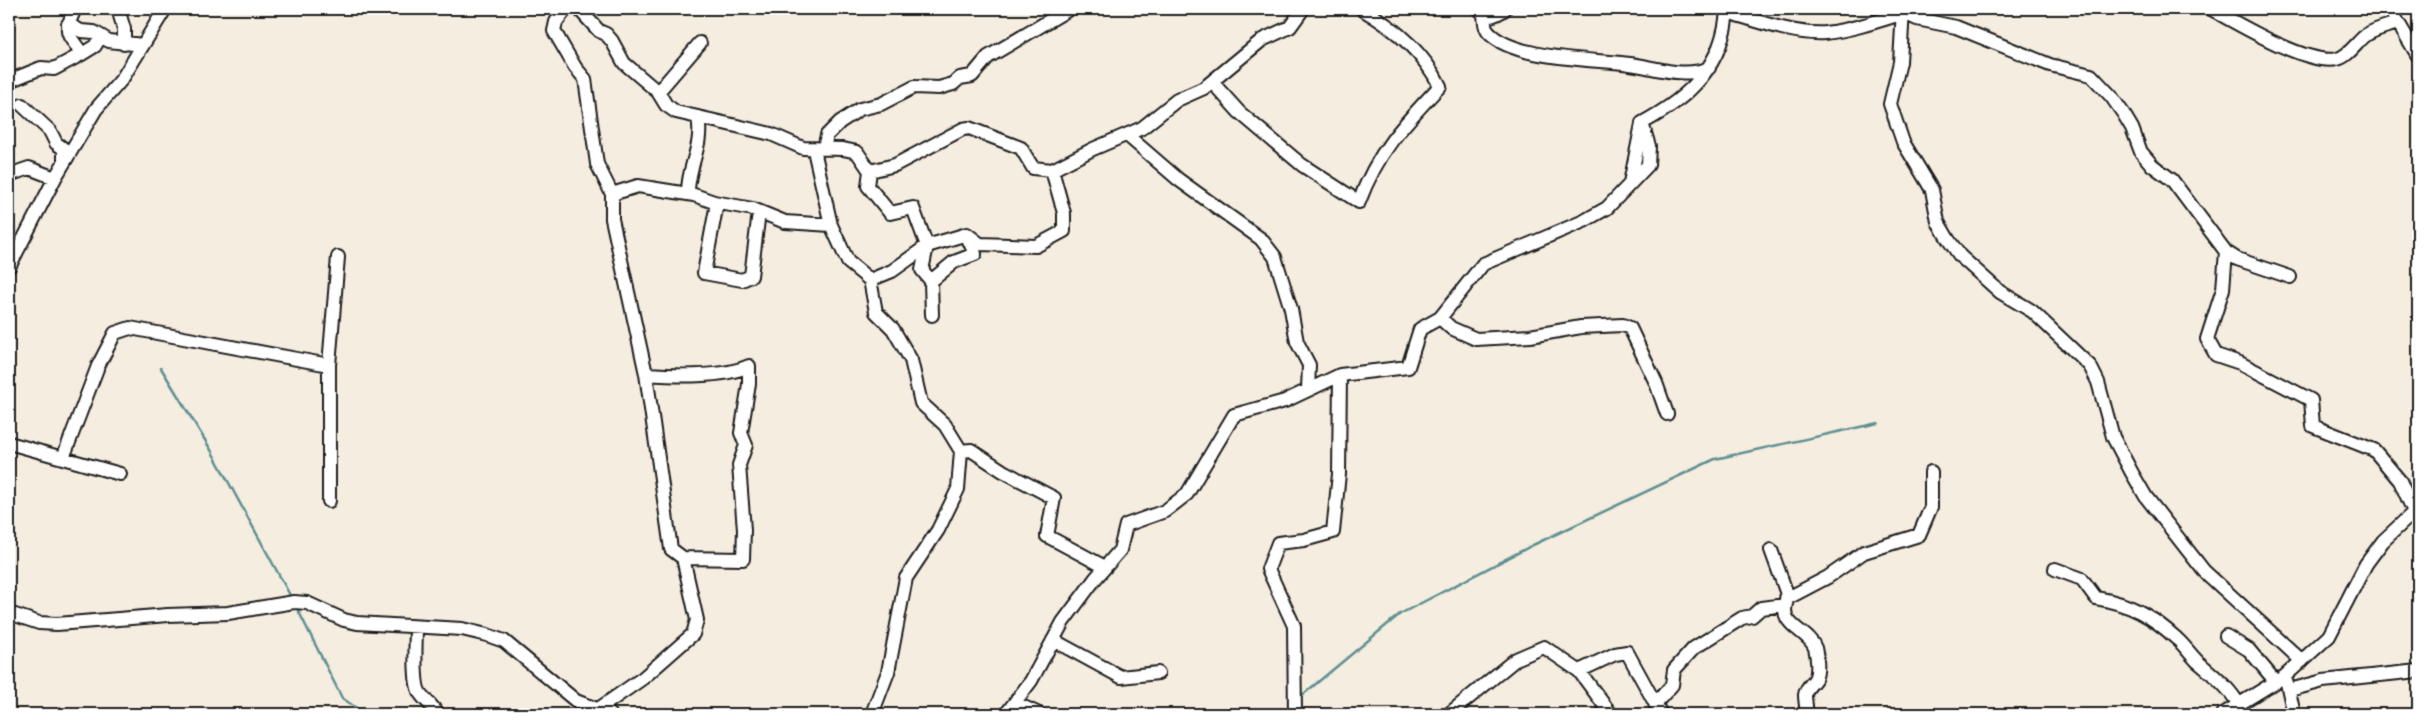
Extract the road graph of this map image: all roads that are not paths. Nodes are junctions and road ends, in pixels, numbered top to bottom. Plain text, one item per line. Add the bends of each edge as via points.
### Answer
1 (75, 9) edge
2 (118, 9) edge
3 (165, 9) edge
4 (566, 9) edge
5 (1069, 9) edge
6 (1362, 9) edge
7 (1505, 9) edge
8 (1727, 9) edge
9 (1732, 9) edge
10 (2211, 9) edge
11 (2390, 9) edge
12 (584, 10) edge
13 (1299, 10) edge
14 (1903, 11) edge
15 (1482, 12) edge
16 (2398, 23) junction
17 (68, 24) junction
18 (101, 36) junction
19 (2414, 42) edge
20 (124, 44) junction
21 (700, 44) dead end
22 (142, 45) junction
23 (82, 54) junction
24 (2418, 56) edge
25 (1708, 68) junction
26 (9, 81) edge
27 (1212, 82) junction
28 (658, 92) junction
29 (22, 105) dead end
30 (698, 117) junction
31 (1128, 136) junction
32 (819, 149) junction
33 (64, 164) junction
34 (1052, 170) junction
35 (870, 171) junction
36 (9, 175) edge
37 (55, 178) junction
38 (612, 194) junction
39 (688, 194) junction
40 (717, 203) junction
41 (759, 212) junction
42 (831, 225) junction
43 (967, 234) junction
44 (927, 246) junction
45 (2226, 252) junction
46 (338, 258) dead end
47 (9, 267) edge
48 (2290, 277) dead end
49 (870, 280) junction
50 (931, 281) junction
51 (932, 315) dead end
52 (1440, 318) junction
53 (329, 365) junction
54 (646, 374) junction
55 (1340, 375) junction
56 (1308, 390) junction
57 (1667, 414) dead end
58 (9, 443) edge
59 (961, 451) junction
60 (62, 458) junction
61 (1931, 472) dead end
62 (120, 474) dead end
63 (329, 501) dead end
64 (2416, 512) edge
65 (1771, 550) dead end
66 (683, 558) junction
67 (1105, 567) junction
68 (2055, 569) dead end
69 (1785, 605) junction
70 (9, 613) edge
71 (416, 627) junction
72 (2226, 636) dead end
73 (1053, 640) junction
74 (2302, 661) junction
75 (1579, 671) junction
76 (2418, 671) edge
77 (1158, 673) dead end
78 (2281, 679) junction
79 (2290, 690) junction
80 (1014, 703) junction
81 (1296, 705) edge
82 (2239, 705) junction
83 (1658, 709) edge
84 (597, 710) junction
85 (438, 714) edge
86 (610, 714) edge
87 (872, 714) edge
88 (1006, 714) edge
89 (1039, 714) edge
90 (1449, 714) edge
91 (1610, 714) edge
92 (1806, 714) edge
93 (2223, 714) edge
94 (2294, 714) edge

1 - 17 street
2 - 20 street via 124,29
3 - 22 street
4 - 38 street via 556,22 555,34 585,79 597,164
5 - 32 street via 988,57 972,76 939,88 914,87 881,104 860,109 840,122
6 - 27 street via 1385,22 1430,66 1440,86 1404,124 1380,156 1359,202 1302,165 1239,112
7 - 15 street via 1495,16
8 - 25 street via 1722,40
9 - 14 street via 1734,14 1770,25 1823,33 1861,27
10 - 16 street via 2279,46 2336,60 2366,35
11 - 16 street
12 - 28 street via 598,31 612,41 624,63
13 - 27 street via 1290,27 1262,40
14 - 45 street via 1917,19 1956,27 2050,65 2091,75 2123,113 2141,152 2172,180
14 - 74 street via 1900,62 1890,104 1903,142 1932,190 1938,222 1948,239 1960,256 2000,292 2032,311 2090,366 2101,391 2113,437 2146,496 2204,570
15 - 25 street via 1489,33 1506,44 1531,52 1668,71 1691,73
16 - 19 street
17 - 18 street
17 - 23 street via 72,44
18 - 20 street
18 - 23 street via 96,46
19 - 24 street
20 - 22 street
21 - 28 street
22 - 33 street via 122,79 96,109
23 - 26 street via 54,69 41,68
25 - 52 street via 1692,89 1669,108 1642,123 1649,146 1648,165 1607,208 1584,222 1482,264
27 - 31 street via 1177,100
28 - 30 street via 666,105 676,112
29 - 33 street via 64,149
30 - 32 street via 770,134 803,148
30 - 39 street via 700,143 688,181
31 - 34 street
31 - 56 street via 1179,180 1261,239 1275,257 1292,309 1297,342 1309,365
32 - 35 street via 843,148 857,152
32 - 42 street
33 - 37 street
34 - 35 street via 1033,168 1021,148 968,128 895,165
34 - 43 street via 1064,213 1064,231 1036,246 980,244
35 - 44 street via 868,186 890,213 913,208
36 - 37 street via 28,168
37 - 47 street
38 - 39 street via 638,186
38 - 54 street via 615,232
39 - 40 street
40 - 41 street
40 - 41 street via 704,273 742,280 751,276
41 - 42 street via 785,222
42 - 49 street via 848,262
43 - 44 street
43 - 50 street via 975,254 954,262
44 - 49 street via 892,272
44 - 50 street via 922,270
45 - 48 street via 2236,259
45 - 64 street via 2223,289 2207,339 2216,355 2240,363 2311,400 2313,426 2374,450 2400,480
46 - 53 street
49 - 59 street via 876,312 893,329 911,360 921,403 945,425
50 - 51 street
52 - 55 street via 1420,329 1408,366
52 - 57 street via 1452,328 1476,339 1623,325 1630,328
53 - 60 street via 130,328 115,333 98,366
53 - 63 street
54 - 66 street via 672,549
54 - 66 street via 708,374 749,366 750,384 741,433 746,445 739,465 743,559
55 - 56 street
55 - 81 street via 1339,474 1333,532 1278,543 1268,570 1294,626
56 - 67 street via 1285,401 1234,415 1188,494 1165,511 1126,525 1120,550
58 - 60 street
59 - 67 street via 971,450 1054,498 1047,536
59 - 87 street via 958,488 938,530 906,578 888,672
60 - 62 street
61 - 69 street via 1930,507 1919,535 1864,552 1828,577 1794,593
64 - 74 street via 2384,540 2366,564 2329,636
65 - 69 street via 1787,594
66 - 84 street via 698,620 693,634 642,678
67 - 73 street
68 - 82 street via 2082,578 2096,598 2138,609 2154,620 2230,690
69 - 83 street via 1761,608 1694,648 1674,670 1672,685
69 - 92 street via 1790,623 1810,639 1815,648 1817,664 1815,678 1805,694
70 - 71 street via 39,623 57,624 228,613 294,602 307,603 357,623
71 - 84 street via 462,629 504,642 576,701
71 - 85 street via 419,693
72 - 78 street via 2249,650
73 - 77 street via 1121,676
73 - 80 street via 1031,681
74 - 78 street
75 - 83 street via 1615,654 1627,652
75 - 90 street via 1544,646 1516,659
75 - 91 street
76 - 79 street via 2323,681
78 - 79 street
78 - 82 street
79 - 94 street
80 - 88 street
80 - 89 street
82 - 93 street
84 - 86 street

